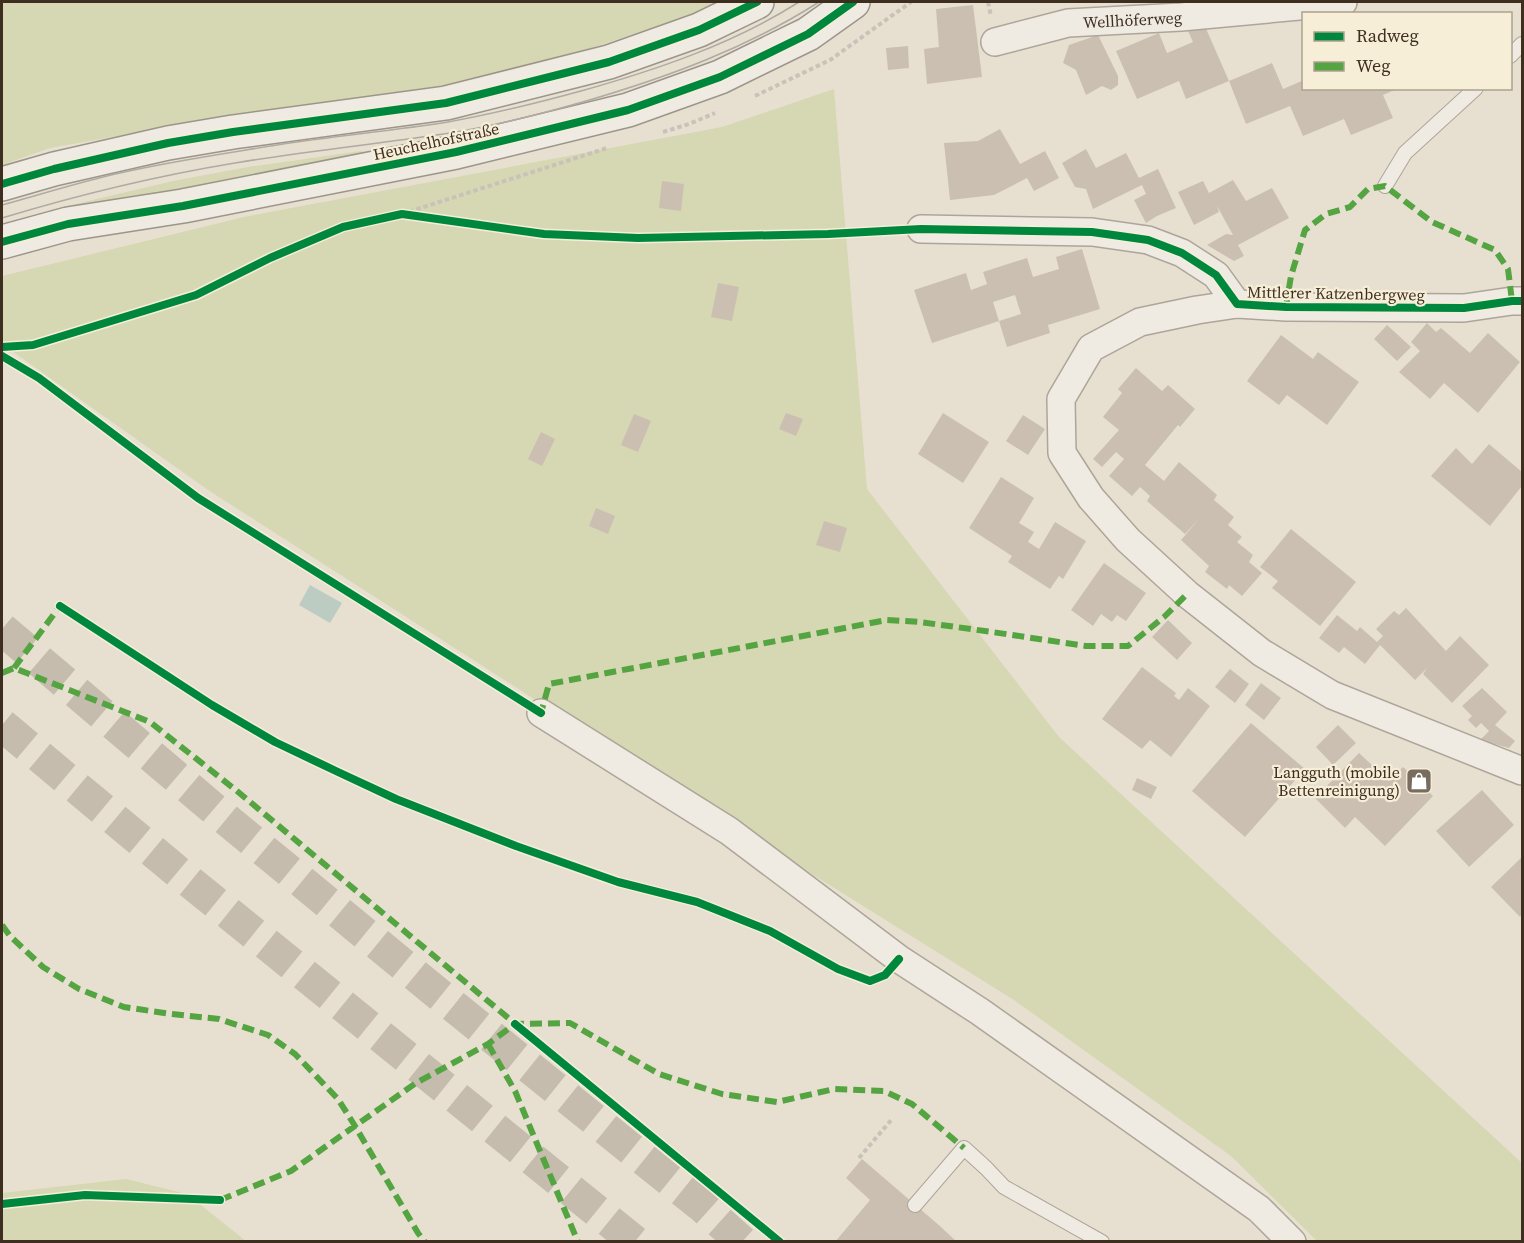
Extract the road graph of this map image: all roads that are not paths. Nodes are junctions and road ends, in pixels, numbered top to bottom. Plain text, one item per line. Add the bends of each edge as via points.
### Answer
1 (757, 2) edge
2 (853, 2) edge
3 (1343, 2) edge
4 (995, 42) dead end
5 (1474, 90) edge
6 (2, 184) edge
7 (1385, 186) dead end
8 (921, 229) dead end
9 (2, 242) edge
10 (1522, 301) edge
11 (1237, 304) junction
12 (541, 713) dead end
13 (1522, 771) edge
14 (915, 1205) dead end
15 (1102, 1242) edge
16 (1292, 1242) edge

1 - 6 main road via 699,30 609,62 446,104 168,143
2 - 9 main road, Heuchelhofstraße via 808,34 720,77 628,110 456,152 183,206 68,224
3 - 4 street, Wellhöferweg via 1068,23
5 - 7 lane via 1405,153
8 - 11 street, Mittlerer Katzenbergweg via 1092,232 1148,240 1182,253 1216,275
10 - 11 street, Mittlerer Katzenbergweg via 1464,308
11 - 13 street, Mittlerer Katzenbergweg via 1140,322 1091,348 1061,399 1062,453 1091,498 1128,540 1187,594 1262,653 1332,695
12 - 16 street via 729,831 899,959 1259,1209
14 - 15 lane via 964,1148 1004,1187

